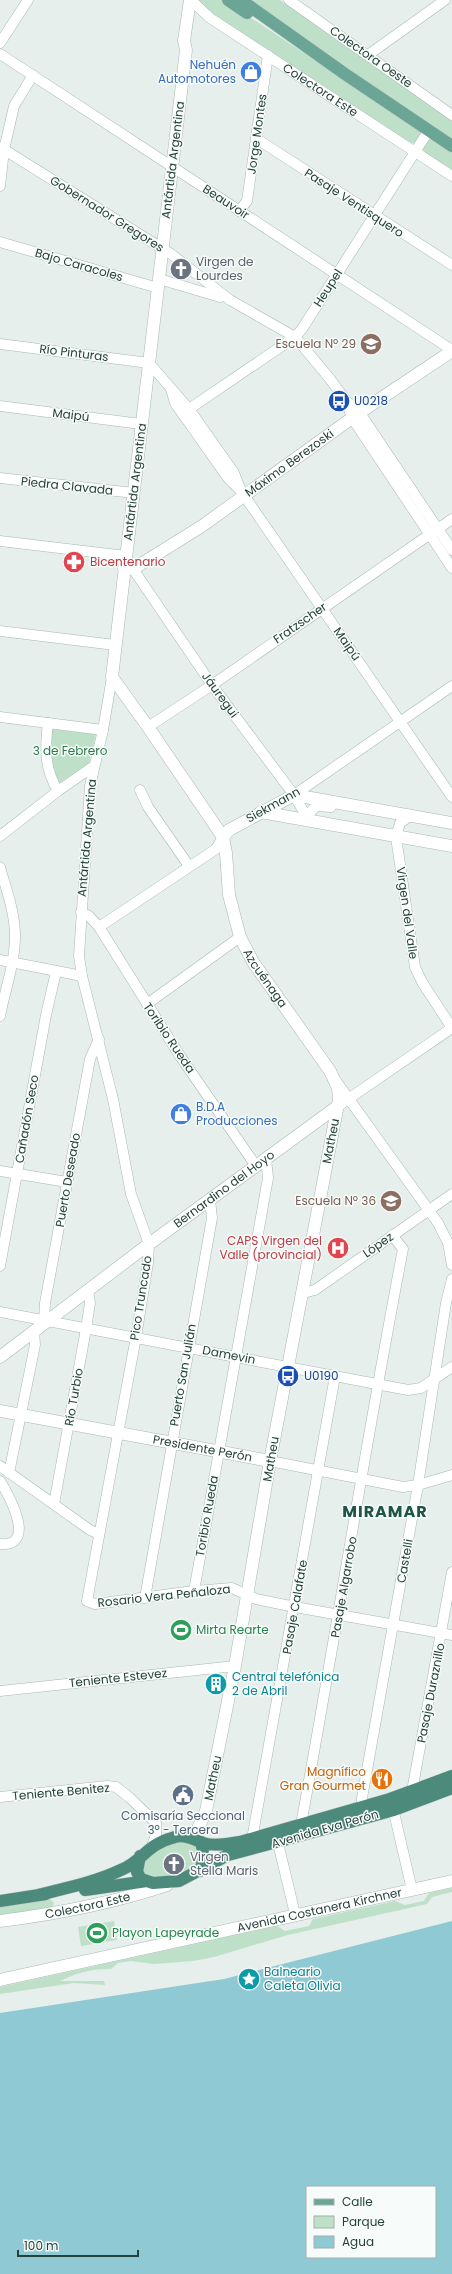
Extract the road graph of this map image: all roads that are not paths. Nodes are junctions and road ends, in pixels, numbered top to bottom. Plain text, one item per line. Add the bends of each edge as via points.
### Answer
1 (28, 0) edge
2 (228, 0) edge
3 (241, 0) edge
4 (289, 0) edge
5 (445, 0) edge
6 (193, 1) edge
7 (0, 43) edge
8 (309, 49) junction
9 (0, 54) edge
10 (368, 54) junction
11 (268, 55) junction
12 (33, 75) junction
13 (452, 115) edge
14 (429, 130) junction
15 (257, 139) junction
16 (452, 146) edge
17 (2, 148) edge
18 (416, 151) junction
19 (173, 168) junction
20 (452, 176) edge
21 (0, 186) edge
22 (239, 211) junction
23 (375, 216) junction
24 (0, 242) edge
25 (162, 249) junction
26 (452, 266) edge
27 (337, 275) junction
28 (158, 284) junction
29 (230, 300) junction
30 (294, 337) junction
31 (0, 344) edge
32 (452, 351) edge
33 (148, 363) junction
34 (170, 389) junction
35 (0, 406) edge
36 (189, 408) junction
37 (355, 416) junction
38 (141, 424) junction
39 (0, 478) edge
40 (134, 493) junction
41 (242, 493) junction
42 (452, 519) edge
43 (434, 532) junction
44 (0, 541) edge
45 (452, 550) edge
46 (128, 564) junction
47 (452, 568) edge
48 (322, 608) junction
49 (0, 631) edge
50 (115, 645) junction
51 (112, 677) junction
52 (212, 685) junction
53 (452, 686) edge
54 (0, 717) edge
55 (400, 721) junction
56 (48, 723) junction
57 (148, 727) junction
58 (103, 730) junction
59 (94, 766) junction
60 (140, 790) dead end
61 (58, 791) junction
62 (294, 796) junction
63 (452, 797) edge
64 (360, 807) junction
65 (261, 812) junction
66 (410, 816) junction
67 (309, 821) junction
68 (452, 823) edge
69 (0, 836) edge
70 (223, 837) junction
71 (396, 837) junction
72 (452, 846) edge
73 (0, 866) edge
74 (189, 866) junction
75 (81, 912) junction
76 (99, 927) junction
77 (240, 937) junction
78 (0, 960) edge
79 (12, 962) junction
80 (56, 972) junction
81 (82, 976) junction
82 (146, 1004) junction
83 (0, 1016) edge
84 (452, 1028) edge
85 (99, 1040) junction
86 (335, 1079) junction
87 (350, 1098) junction
88 (338, 1106) junction
89 (266, 1158) junction
90 (256, 1166) junction
91 (0, 1171) edge
92 (17, 1174) junction
93 (67, 1182) junction
94 (452, 1194) edge
95 (210, 1200) junction
96 (429, 1210) junction
97 (392, 1235) junction
98 (149, 1244) junction
99 (452, 1265) edge
100 (0, 1266) edge
101 (452, 1279) edge
102 (88, 1290) junction
103 (303, 1293) junction
104 (0, 1312) edge
105 (44, 1322) junction
106 (86, 1329) junction
107 (34, 1330) junction
108 (136, 1337) junction
109 (188, 1347) junction
110 (236, 1356) junction
111 (0, 1357) edge
112 (288, 1366) junction
113 (452, 1367) edge
114 (336, 1376) junction
115 (435, 1380) junction
116 (377, 1384) junction
117 (0, 1411) edge
118 (21, 1415) junction
119 (70, 1424) junction
120 (118, 1433) junction
121 (171, 1442) junction
122 (219, 1451) junction
123 (270, 1461) junction
124 (0, 1466) edge
125 (319, 1470) junction
126 (9, 1473) junction
127 (452, 1475) edge
128 (363, 1480) junction
129 (0, 1481) edge
130 (418, 1485) junction
131 (54, 1504) junction
132 (99, 1534) junction
133 (0, 1544) edge
134 (452, 1572) edge
135 (194, 1591) junction
136 (247, 1595) junction
137 (145, 1598) junction
138 (87, 1601) joint
139 (295, 1607) junction
140 (339, 1615) junction
141 (394, 1625) junction
142 (447, 1634) edge
143 (235, 1666) junction
144 (0, 1691) edge
145 (452, 1776) edge
146 (452, 1788) edge
147 (412, 1791) junction
148 (0, 1797) edge
149 (392, 1804) junction
150 (361, 1814) junction
151 (301, 1825) junction
152 (252, 1839) junction
153 (197, 1840) junction
154 (278, 1843) junction
155 (152, 1846) junction
156 (140, 1856) junction
157 (200, 1871) junction
158 (147, 1881) junction
159 (452, 1881) edge
160 (174, 1882) junction
161 (412, 1890) junction
162 (38, 1895) junction
163 (0, 1901) edge
164 (295, 1914) junction
165 (0, 1921) edge
166 (0, 1980) edge

1 - 7 street
2 - 8 main road
3 - 8 main road
4 - 10 street, Colectora Oeste
5 - 10 street
6 - 11 street, Colectora Este via 210,18
6 - 19 street, Antártida Argentina via 190,44 186,50
8 - 14 main road
9 - 12 street, Beauvoir
10 - 13 street, Colectora Oeste
11 - 15 street, Jorge Montes
11 - 18 street, Colectora Este
12 - 17 street via 14,106
12 - 19 street, Beauvoir
14 - 16 main road
14 - 18 street, Heupel
15 - 22 street, Jorge Montes via 247,201
15 - 23 street, Pasaje Ventisquero
17 - 21 street
17 - 25 street, Gobernador Gregores
18 - 20 street, Colectora Este
18 - 23 street, Heupel
19 - 22 street, Beauvoir
19 - 25 street, Antártida Argentina
22 - 27 street, Beauvoir
23 - 26 street, Pasaje Ventisquero
23 - 27 street, Heupel
24 - 28 street, Bajo Caracoles
25 - 28 street, Antártida Argentina
25 - 29 street, Gobernador Gregores
27 - 30 street, Heupel
27 - 32 street, Beauvoir
28 - 29 street, Gobernador Gregores
28 - 33 street, Antártida Argentina
29 - 30 street, Gobernador Gregores
30 - 36 street, Heupel
30 - 37 street, Gobernador Gregores via 330,378
31 - 33 street, Río Pinturas
32 - 37 street, Máximo Berezoski
33 - 34 street, Maipú
33 - 38 street, Antártida Argentina
34 - 36 street, Maipú
34 - 41 street, Maipú via 180,409 228,478
35 - 38 street, Maipú
36 - 41 street, Maipú via 234,473
37 - 41 street, Máximo Berezoski
37 - 43 street, Gobernador Gregores
38 - 40 street, Antártida Argentina
39 - 40 street, Piedra Clavada
40 - 46 street, Antártida Argentina
41 - 46 street, Máximo Berezoski via 202,526
41 - 48 street, Maipú
42 - 43 street, Fratzscher
43 - 45 street
43 - 47 street
43 - 48 street, Fratzscher
44 - 46 street
46 - 50 street, Antártida Argentina
46 - 52 street, Jáuregui
48 - 52 street, Fratzscher
48 - 55 street, Maipú
49 - 50 street
50 - 51 street, Antártida Argentina
51 - 57 street, Azcuénaga
51 - 58 street, Antártida Argentina
52 - 57 street, Fratzscher
52 - 62 street, Jáuregui
53 - 55 street, Siekmann
54 - 56 street
55 - 62 street, Siekmann
55 - 63 street, Maipú
56 - 58 street
56 - 61 street via 46,762 50,778
57 - 70 street, Azcuénaga
58 - 59 street, Antártida Argentina
59 - 61 street
59 - 75 street, Antártida Argentina via 88,809
60 - 74 street via 148,808
61 - 69 street
62 - 64 street
62 - 65 street, Siekmann
62 - 67 street, Jáuregui
64 - 66 street
64 - 67 street via 342,809 316,806 309,814
65 - 67 street
65 - 70 street, Siekmann via 229,830
66 - 68 street
66 - 71 street via 400,823
67 - 71 street
70 - 74 street, Siekmann via 216,848
70 - 77 street, Azcuénaga via 229,895
71 - 72 street
71 - 84 street, Virgen del Valle via 415,967
73 - 79 street via 14,920
74 - 76 street, Siekmann
75 - 76 street, Toribio Rueda via 89,916
75 - 81 street, Antártida Argentina via 78,940
76 - 82 street, Toribio Rueda
77 - 82 street
77 - 86 street, Azcuénaga via 253,962
78 - 79 street
79 - 80 street
79 - 83 street
80 - 81 street
80 - 92 street, Cañadón Seco
81 - 85 street, Pico Truncado
82 - 90 street, Toribio Rueda
84 - 87 street, Bernardino del Hoyo
85 - 93 street, Puerto Deseado via 90,1059
85 - 98 street, Pico Truncado via 131,1194
86 - 87 street, Azcuénaga
86 - 88 street, Matheu via 339,1092
87 - 88 street, Bernardino del Hoyo
87 - 96 street, Azcuénaga
88 - 89 street, Bernardino del Hoyo
88 - 103 street, Matheu
89 - 90 street, Bernardino del Hoyo
89 - 110 street, Toribio Rueda via 268,1178
90 - 95 street, Bernardino del Hoyo
91 - 92 street
92 - 93 street
92 - 100 street, Cañadón Seco
93 - 105 street, Puerto Deseado
94 - 96 street, López
95 - 98 street, Bernardino del Hoyo
95 - 109 street, Puerto San Julián via 212,1218
96 - 97 street, López
96 - 99 street, Azcuénaga via 444,1233
97 - 103 street, López via 315,1290
97 - 116 street, Pasaje Algarrobo via 403,1249
98 - 102 street, Bernardino del Hoyo
98 - 108 street, Pico Truncado
101 - 115 street, Castelli
102 - 105 street, Bernardino del Hoyo
102 - 106 street, Río Turbio via 90,1304
103 - 112 street, Matheu
104 - 105 street, Damevin
105 - 106 street, Damevin
105 - 107 street, Bernardino del Hoyo
106 - 108 street, Damevin
106 - 119 street, Río Turbio
107 - 111 street, Bernardino del Hoyo
107 - 118 street via 35,1345
108 - 109 street, Damevin
108 - 120 street, Pico Truncado
109 - 110 street, Damevin
109 - 121 street, Puerto San Julián
110 - 112 street, Damevin
110 - 122 street, Toribio Rueda
112 - 114 street, Damevin
112 - 123 street, Matheu
113 - 115 street, Damevin
114 - 116 street, Damevin
114 - 125 street, Pasaje Calafate
115 - 116 street, Damevin via 415,1390
115 - 130 street, Castelli
116 - 128 street, Pasaje Algarrobo
117 - 118 street, Presidente Perón
118 - 119 street, Presidente Perón
118 - 126 street
119 - 120 street, Presidente Perón
119 - 131 street, Río Turbio
120 - 121 street, Presidente Perón
120 - 132 street, Pico Truncado
121 - 122 street, Presidente Perón
121 - 137 street, Puerto San Julián
122 - 123 street, Presidente Perón
122 - 135 street, Toribio Rueda
123 - 125 street, Presidente Perón
123 - 136 street, Matheu
124 - 126 street
125 - 128 street, Presidente Perón
125 - 139 street, Pasaje Calafate
126 - 131 street
127 - 130 street, Presidente Perón
128 - 130 street, Presidente Perón via 403,1487
128 - 140 street, Pasaje Algarrobo
129 - 133 street via 9,1496 19,1531 17,1539 12,1544
130 - 141 street, Castelli
131 - 132 street
132 - 138 street, Pico Truncado
134 - 142 street, Pasaje Duraznillo
135 - 136 street, Rosario Vera Peñaloza via 232,1588
135 - 137 street, Rosario Vera Peñaloza
136 - 139 street, Rosario Vera Peñaloza
136 - 143 street, Matheu
137 - 138 street, Rosario Vera Peñaloza via 96,1604
139 - 140 street, Rosario Vera Peñaloza
139 - 152 street, Pasaje Calafate
140 - 141 street, Rosario Vera Peñaloza
140 - 151 street, Pasaje Algarrobo
141 - 142 street, Rosario Vera Peñaloza
141 - 150 street, Castelli
142 - 147 street, Pasaje Duraznillo
143 - 144 street, Teniente Estevez
143 - 153 street, Matheu via 206,1810
145 - 147 highway, Avenida Eva Perón
146 - 149 highway, Avenida Eva Perón
147 - 149 highway, Avenida Eva Perón
148 - 155 street, Teniente Benitez via 112,1786 130,1798 156,1823 156,1835
149 - 150 highway, Avenida Eva Perón
149 - 161 street
150 - 151 highway, Avenida Eva Perón
150 - 154 highway, Avenida Eva Perón
151 - 152 highway, Avenida Eva Perón
152 - 153 highway, Avenida Eva Perón via 232,1844
153 - 155 highway, Avenida Eva Perón via 173,1837
153 - 157 highway via 204,1852
154 - 157 highway, Avenida Eva Perón via 228,1855
154 - 164 street
155 - 156 highway, Avenida Eva Perón
156 - 158 highway via 138,1876
156 - 162 highway, Avenida Eva Perón via 125,1869 89,1883
157 - 160 highway, Avenida Eva Perón
158 - 160 highway, Avenida Eva Perón
158 - 162 highway, Avenida Eva Perón
159 - 161 street, Avenida Costanera Kirchner
160 - 165 street, Colectora Este via 110,1901
161 - 164 street, Avenida Costanera Kirchner
162 - 163 highway, Avenida Eva Perón
164 - 166 street, Avenida Costanera Kirchner

